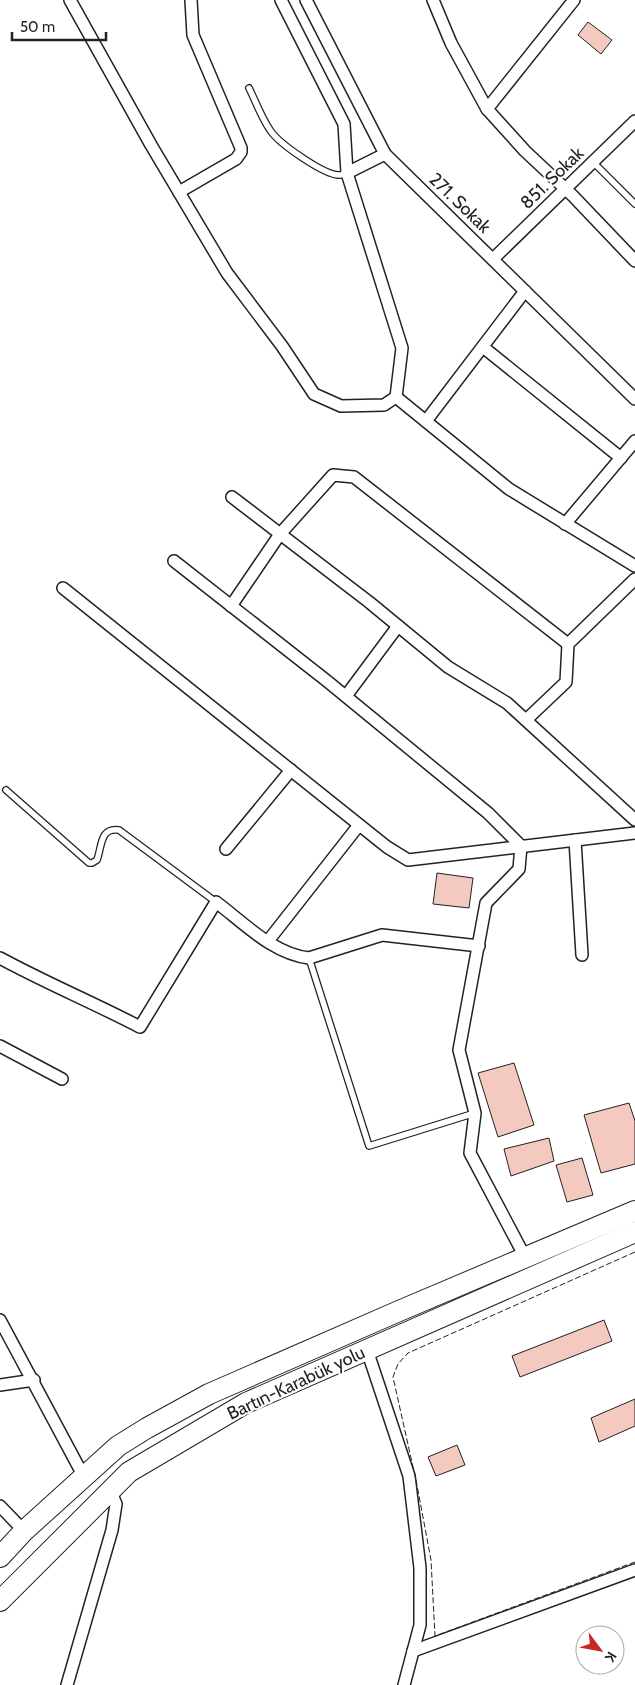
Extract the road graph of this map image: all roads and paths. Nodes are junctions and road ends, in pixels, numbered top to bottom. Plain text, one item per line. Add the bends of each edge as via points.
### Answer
1 (70, 0) edge
2 (191, 0) edge
3 (281, 0) edge
4 (306, 0) edge
5 (433, 0) edge
6 (574, 0) edge
7 (249, 88) dead end
8 (487, 109) junction
9 (635, 121) edge
10 (385, 154) junction
11 (593, 162) junction
12 (347, 174) junction
13 (564, 188) junction
14 (179, 192) junction
15 (635, 204) edge
16 (493, 259) junction
17 (635, 261) edge
18 (525, 291) junction
19 (483, 347) junction
20 (396, 397) junction
21 (635, 399) edge
22 (426, 421) junction
23 (635, 441) edge
24 (621, 458) junction
25 (232, 497) dead end
26 (565, 524) junction
27 (280, 534) junction
28 (174, 561) dead end
29 (635, 566) edge
30 (635, 579) edge
31 (63, 588) dead end
32 (231, 606) junction
33 (398, 626) junction
34 (568, 644) junction
35 (346, 696) junction
36 (526, 720) junction
37 (291, 770) junction
38 (6, 790) dead end
39 (635, 820) edge
40 (359, 825) junction
41 (635, 833) edge
42 (575, 840) junction
43 (521, 846) junction
44 (226, 849) dead end
45 (216, 902) junction
46 (268, 941) junction
47 (479, 946) junction
48 (582, 955) dead end
49 (0, 958) edge
50 (308, 958) junction
51 (0, 1046) edge
52 (62, 1079) dead end
53 (475, 1113) junction
54 (635, 1211) edge
55 (635, 1232) edge
56 (525, 1257) junction
57 (0, 1320) edge
58 (368, 1350) junction
59 (34, 1380) junction
60 (0, 1385) edge
61 (84, 1477) junction
62 (110, 1490) junction
63 (0, 1506) edge
64 (24, 1531) junction
65 (0, 1557) edge
66 (635, 1570) edge
67 (0, 1601) edge
68 (414, 1652) junction
69 (67, 1685) edge
70 (404, 1685) edge

1 - 14 street
2 - 14 street via 193,35 241,152 236,159
3 - 12 street via 344,124
4 - 10 street, 271. Sokak
5 - 8 street via 451,43
6 - 8 street
7 - 12 lane via 270,131 286,146 329,173
8 - 13 street
9 - 11 street, 851. Sokak
10 - 12 street
10 - 16 street, 271. Sokak
11 - 13 street, 851. Sokak
11 - 15 lane
12 - 20 street via 402,348
13 - 16 street, 851. Sokak
13 - 17 street
14 - 20 street via 227,273 314,394 341,406 384,405
16 - 18 street, 271. Sokak
18 - 19 street
18 - 21 street, 271. Sokak
19 - 22 street
19 - 24 street
20 - 22 street
22 - 26 street via 509,489
23 - 24 street
24 - 26 street
25 - 27 street
26 - 29 street
27 - 32 street
27 - 33 street
27 - 34 street via 333,475 354,476
28 - 32 street
30 - 34 street
31 - 37 street
32 - 35 street
33 - 35 street
33 - 36 street via 448,667 507,703
34 - 36 street via 566,682
35 - 43 street via 488,813
36 - 39 street
37 - 40 street
37 - 44 street
38 - 45 lane via 89,863 98,860 106,833 120,830
40 - 43 street via 408,860
40 - 46 street
41 - 42 street
42 - 43 street
42 - 48 street
43 - 47 street via 518,869 486,904
45 - 46 street
45 - 49 street via 140,1027
46 - 50 street via 288,953
47 - 50 street via 382,935
47 - 53 street via 459,1050
50 - 53 lane via 370,1146
51 - 52 street
53 - 56 street via 470,1153
54 - 56 highway, Bartın-Karabük yolu
55 - 58 highway, Bartın-Karabük yolu
56 - 61 highway, Bartın-Karabük yolu via 209,1394 118,1446
57 - 59 street
58 - 62 highway, Bartın-Karabük yolu via 246,1403 129,1472
58 - 68 street via 409,1476 420,1568 420,1625
59 - 60 street
59 - 61 street
61 - 64 highway, Bartın-Karabük yolu
62 - 67 highway, Bartın-Karabük yolu
62 - 69 street via 116,1504 112,1530
63 - 64 street
64 - 65 highway, Bartın-Karabük yolu
66 - 68 street
68 - 70 street

